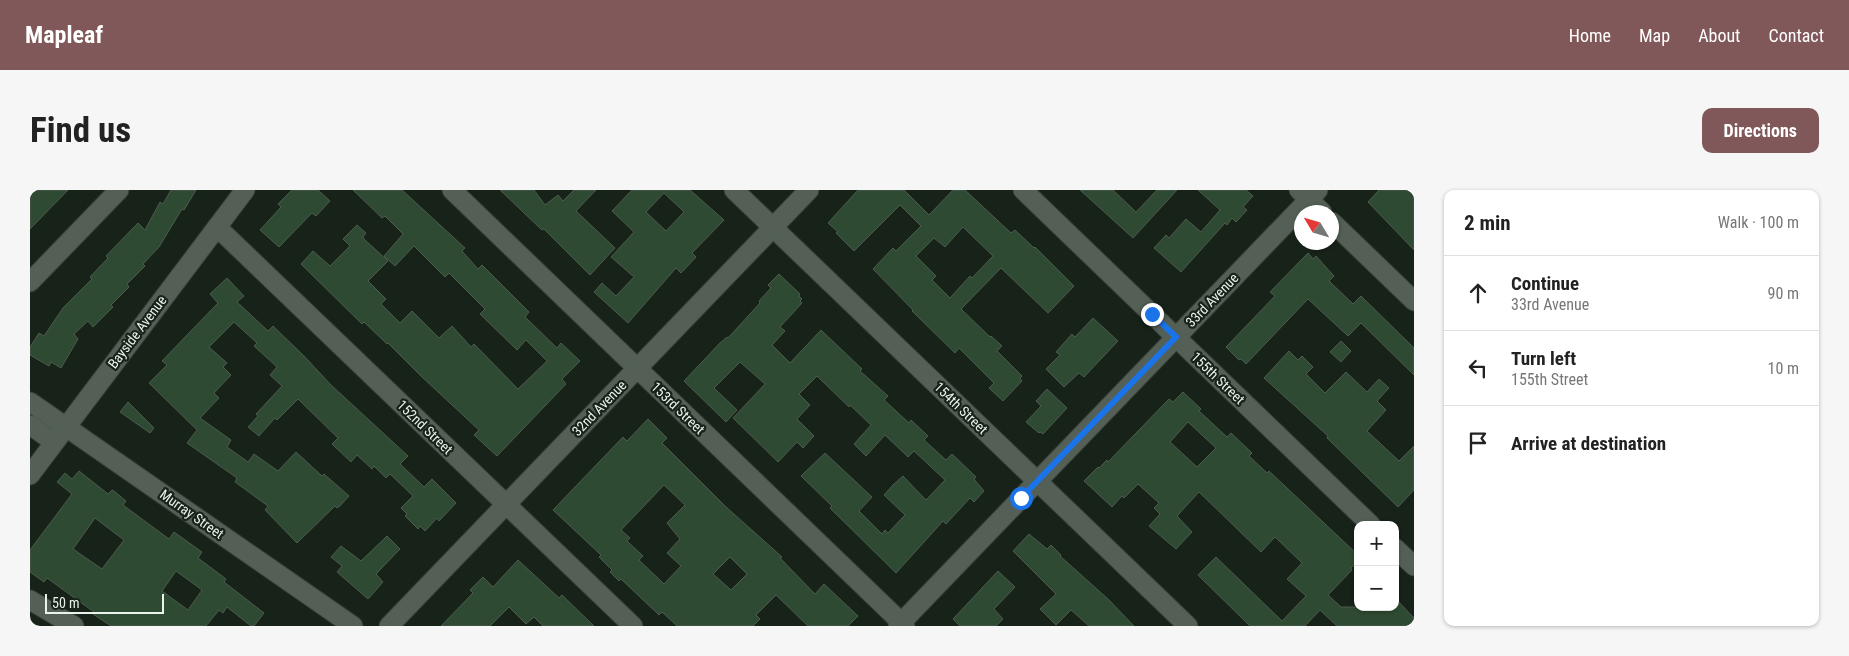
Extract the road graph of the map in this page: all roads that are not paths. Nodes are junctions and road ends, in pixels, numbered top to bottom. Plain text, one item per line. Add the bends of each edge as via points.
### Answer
1 (119, 190) edge
2 (245, 190) edge
3 (452, 190) edge
4 (734, 190) edge
5 (809, 190) edge
6 (1023, 190) edge
7 (1312, 198) edge
8 (217, 227) junction
9 (773, 227) junction
10 (1339, 229) edge
11 (30, 282) edge
12 (1414, 301) edge
13 (1176, 337) junction
14 (637, 368) junction
15 (30, 402) edge
16 (30, 425) edge
17 (66, 426) junction
18 (54, 442) junction
19 (30, 475) edge
20 (1037, 481) junction
21 (506, 504) junction
22 (1367, 521) edge
23 (1399, 552) edge
24 (1414, 566) edge
25 (30, 600) edge
26 (901, 625) edge
27 (74, 626) edge
28 (353, 626) edge
29 (389, 626) edge
30 (633, 626) edge
31 (1188, 626) edge

1 - 11 street
2 - 8 street, Bayside Avenue
3 - 14 street, 153rd Street
4 - 9 street, 154th Street
5 - 9 street, 32nd Avenue
6 - 13 street, 155th Street
7 - 13 street, 33rd Avenue
8 - 17 street, Bayside Avenue
8 - 21 street, 152nd Street
9 - 14 street, 32nd Avenue
9 - 20 street, 154th Street
10 - 12 street
13 - 20 street, 33rd Avenue
13 - 22 street, 155th Street
14 - 21 street, 32nd Avenue
14 - 26 street, 153rd Street
15 - 17 street, Murray Street
16 - 18 street
17 - 18 street, Bayside Avenue
17 - 28 street, Murray Street
18 - 19 street, Bayside Avenue
20 - 26 street, 33rd Avenue
20 - 31 street, 154th Street
21 - 29 street, 32nd Avenue
21 - 30 street, 152nd Street
23 - 24 street
25 - 27 street

